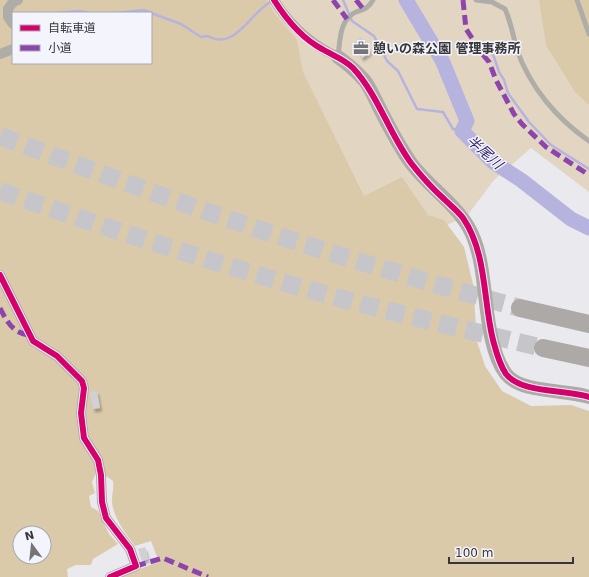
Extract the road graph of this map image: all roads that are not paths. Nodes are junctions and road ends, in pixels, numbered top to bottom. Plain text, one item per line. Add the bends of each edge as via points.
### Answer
1 (18, 0) edge
2 (373, 0) edge
3 (476, 0) edge
4 (577, 0) edge
5 (276, 3) edge
6 (12, 23) edge
7 (589, 34) edge
8 (12, 49) edge
9 (0, 54) edge
10 (338, 57) junction
11 (589, 141) edge
12 (0, 275) edge
13 (520, 308) tunnel mouth
14 (589, 324) edge
15 (543, 348) tunnel mouth
16 (589, 358) edge
17 (589, 397) edge
18 (110, 577) edge

1 - 6 street via 8,9 8,17
2 - 10 lane via 368,8 347,19 342,28
3 - 11 lane via 492,2 505,9 518,51 536,87 560,116
4 - 7 lane
5 - 10 street via 295,29 321,49
8 - 9 street
10 - 17 street via 351,66 366,83 398,144 411,163 463,217 480,259 490,327 497,355 506,374 520,384
12 - 18 street via 33,341 57,356 82,381 84,397 81,424 87,444 98,460 106,518 130,549 136,566
13 - 14 highway
15 - 16 highway

